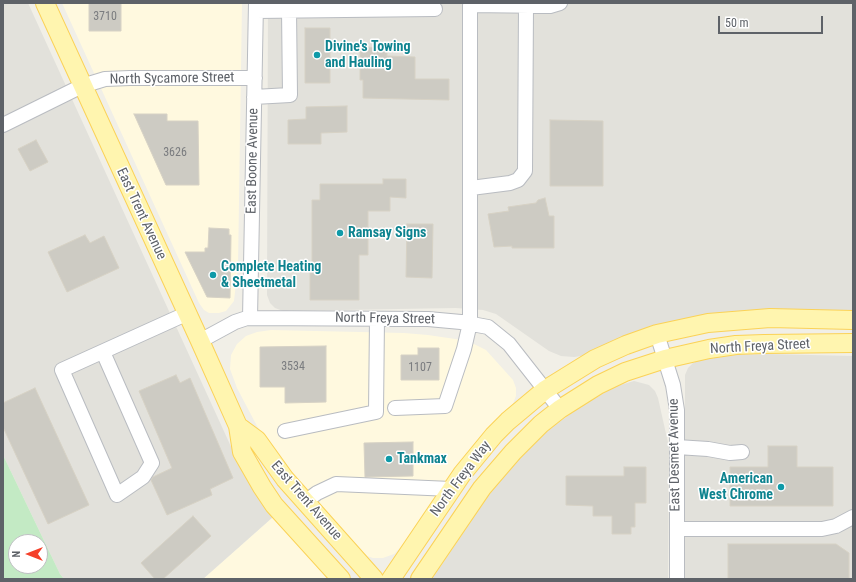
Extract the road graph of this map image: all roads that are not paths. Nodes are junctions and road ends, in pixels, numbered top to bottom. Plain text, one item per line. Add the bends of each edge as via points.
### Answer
1 (44, 3) edge
2 (560, 3) edge
3 (526, 6) junction
4 (256, 7) edge
5 (434, 9) dead end
6 (289, 10) junction
7 (255, 78) junction
8 (82, 86) junction
9 (254, 97) junction
10 (3, 125) edge
11 (471, 188) junction
12 (188, 313) junction
13 (250, 318) junction
14 (377, 319) junction
15 (853, 320) edge
16 (470, 323) junction
17 (657, 334) junction
18 (200, 341) junction
19 (853, 344) edge
20 (103, 352) junction
21 (665, 358) junction
22 (545, 390) junction
23 (395, 408) dead end
24 (560, 409) junction
25 (238, 426) junction
26 (285, 431) dead end
27 (677, 447) junction
28 (742, 452) dead end
29 (451, 489) junction
30 (305, 502) junction
31 (853, 517) edge
32 (677, 529) junction
33 (341, 579) edge
34 (374, 579) edge
35 (391, 579) edge
36 (420, 579) edge
37 (677, 579) edge

1 - 8 main road, East Trent Avenue
2 - 3 street via 550,6
3 - 11 street via 525,171 518,180 510,184
3 - 11 street via 470,5
4 - 6 street
4 - 7 street, East Boone Avenue
5 - 6 street
6 - 9 street via 290,95
7 - 8 street, North Sycamore Street via 105,79
7 - 9 street, East Boone Avenue
8 - 10 street, North Sycamore Street
8 - 12 main road, East Trent Avenue
9 - 13 street, East Boone Avenue
11 - 16 street
12 - 18 main road, East Trent Avenue
12 - 20 street
13 - 14 street, North Freya Street
13 - 18 street, North Freya Street via 239,320
14 - 16 street, North Freya Street via 428,319
14 - 26 street via 376,412
15 - 17 main road, North Freya Street via 746,319 708,323
16 - 22 street, North Freya Street via 488,327 509,344
16 - 23 street via 445,406
17 - 21 street, East Desmet Avenue
17 - 22 main road, North Freya Street via 595,359
18 - 25 main road, East Trent Avenue
19 - 21 main road, North Freya Street via 736,345
20 - 20 street via 62,370 117,495 143,477 152,463
21 - 24 main road, North Freya Street via 613,378
21 - 27 street, East Desmet Avenue via 677,410
22 - 24 street, North Freya Street
22 - 29 main road, North Freya Way via 494,435
24 - 36 main road, North Freya Way via 541,424 498,468
25 - 30 main road, East Trent Avenue via 257,440
25 - 33 main road, East Trent Avenue via 242,452 266,493
27 - 28 street
27 - 32 street, East Desmet Avenue
29 - 30 street via 336,484
29 - 35 main road, North Freya Way
30 - 34 main road, East Trent Avenue
31 - 32 street via 836,526 822,528
32 - 37 street, East Desmet Avenue

